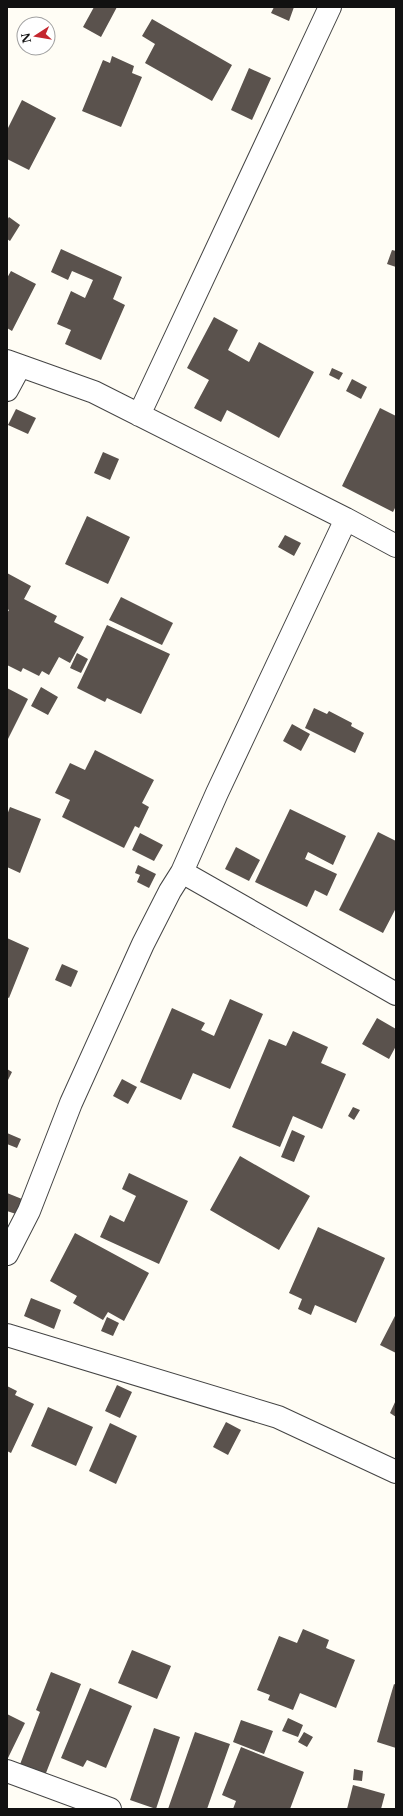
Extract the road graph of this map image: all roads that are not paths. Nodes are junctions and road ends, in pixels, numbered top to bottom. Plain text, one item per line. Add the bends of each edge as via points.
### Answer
1 (330, 7) edge
2 (14, 364) edge
3 (7, 390) edge
4 (139, 415) junction
5 (346, 519) junction
6 (396, 546) edge
7 (182, 872) junction
8 (396, 994) edge
9 (7, 1254) edge
10 (7, 1335) edge
11 (396, 1472) edge
12 (7, 1771) edge
13 (110, 1809) edge

1 - 4 street
2 - 3 street
2 - 4 street via 94,392
4 - 5 street
5 - 6 street
5 - 7 street
7 - 8 street
7 - 9 street via 143,944 71,1103 29,1211
10 - 11 street via 278,1417
12 - 13 street

